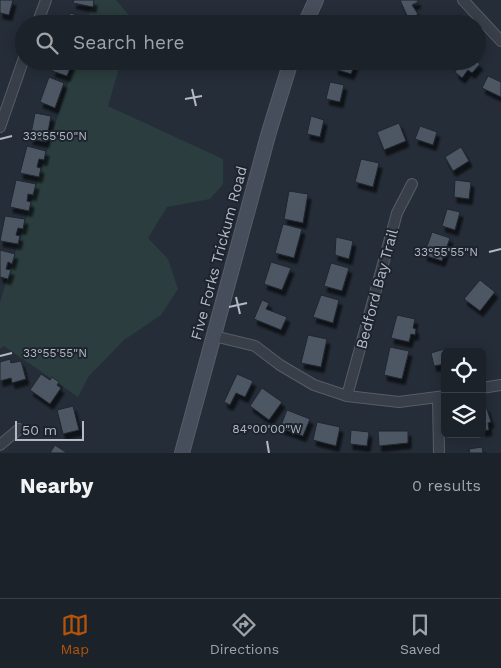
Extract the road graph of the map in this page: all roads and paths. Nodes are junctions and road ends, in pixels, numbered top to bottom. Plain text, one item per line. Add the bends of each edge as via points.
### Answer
1 (46, 0) edge
2 (316, 0) edge
3 (463, 0) edge
4 (40, 15) edge
5 (309, 15) edge
6 (477, 15) edge
7 (486, 25) edge
8 (501, 41) edge
9 (20, 70) edge
10 (288, 70) edge
11 (0, 127) edge
12 (412, 184) dead end
13 (214, 336) junction
14 (501, 385) edge
15 (486, 387) edge
16 (347, 396) junction
17 (441, 397) edge
18 (19, 428) dead end
19 (0, 445) edge
20 (182, 453) edge
21 (440, 453) edge

1 - 4 street
2 - 5 main road
3 - 6 street
7 - 8 street
9 - 11 street
10 - 13 main road, Five Forks Trickum Road
12 - 16 street, Bedford Bay Trail via 397,213
13 - 16 street via 255,346 314,385
13 - 20 main road, Five Forks Trickum Road
14 - 15 street
16 - 17 street via 399,402
17 - 21 street
18 - 19 street

